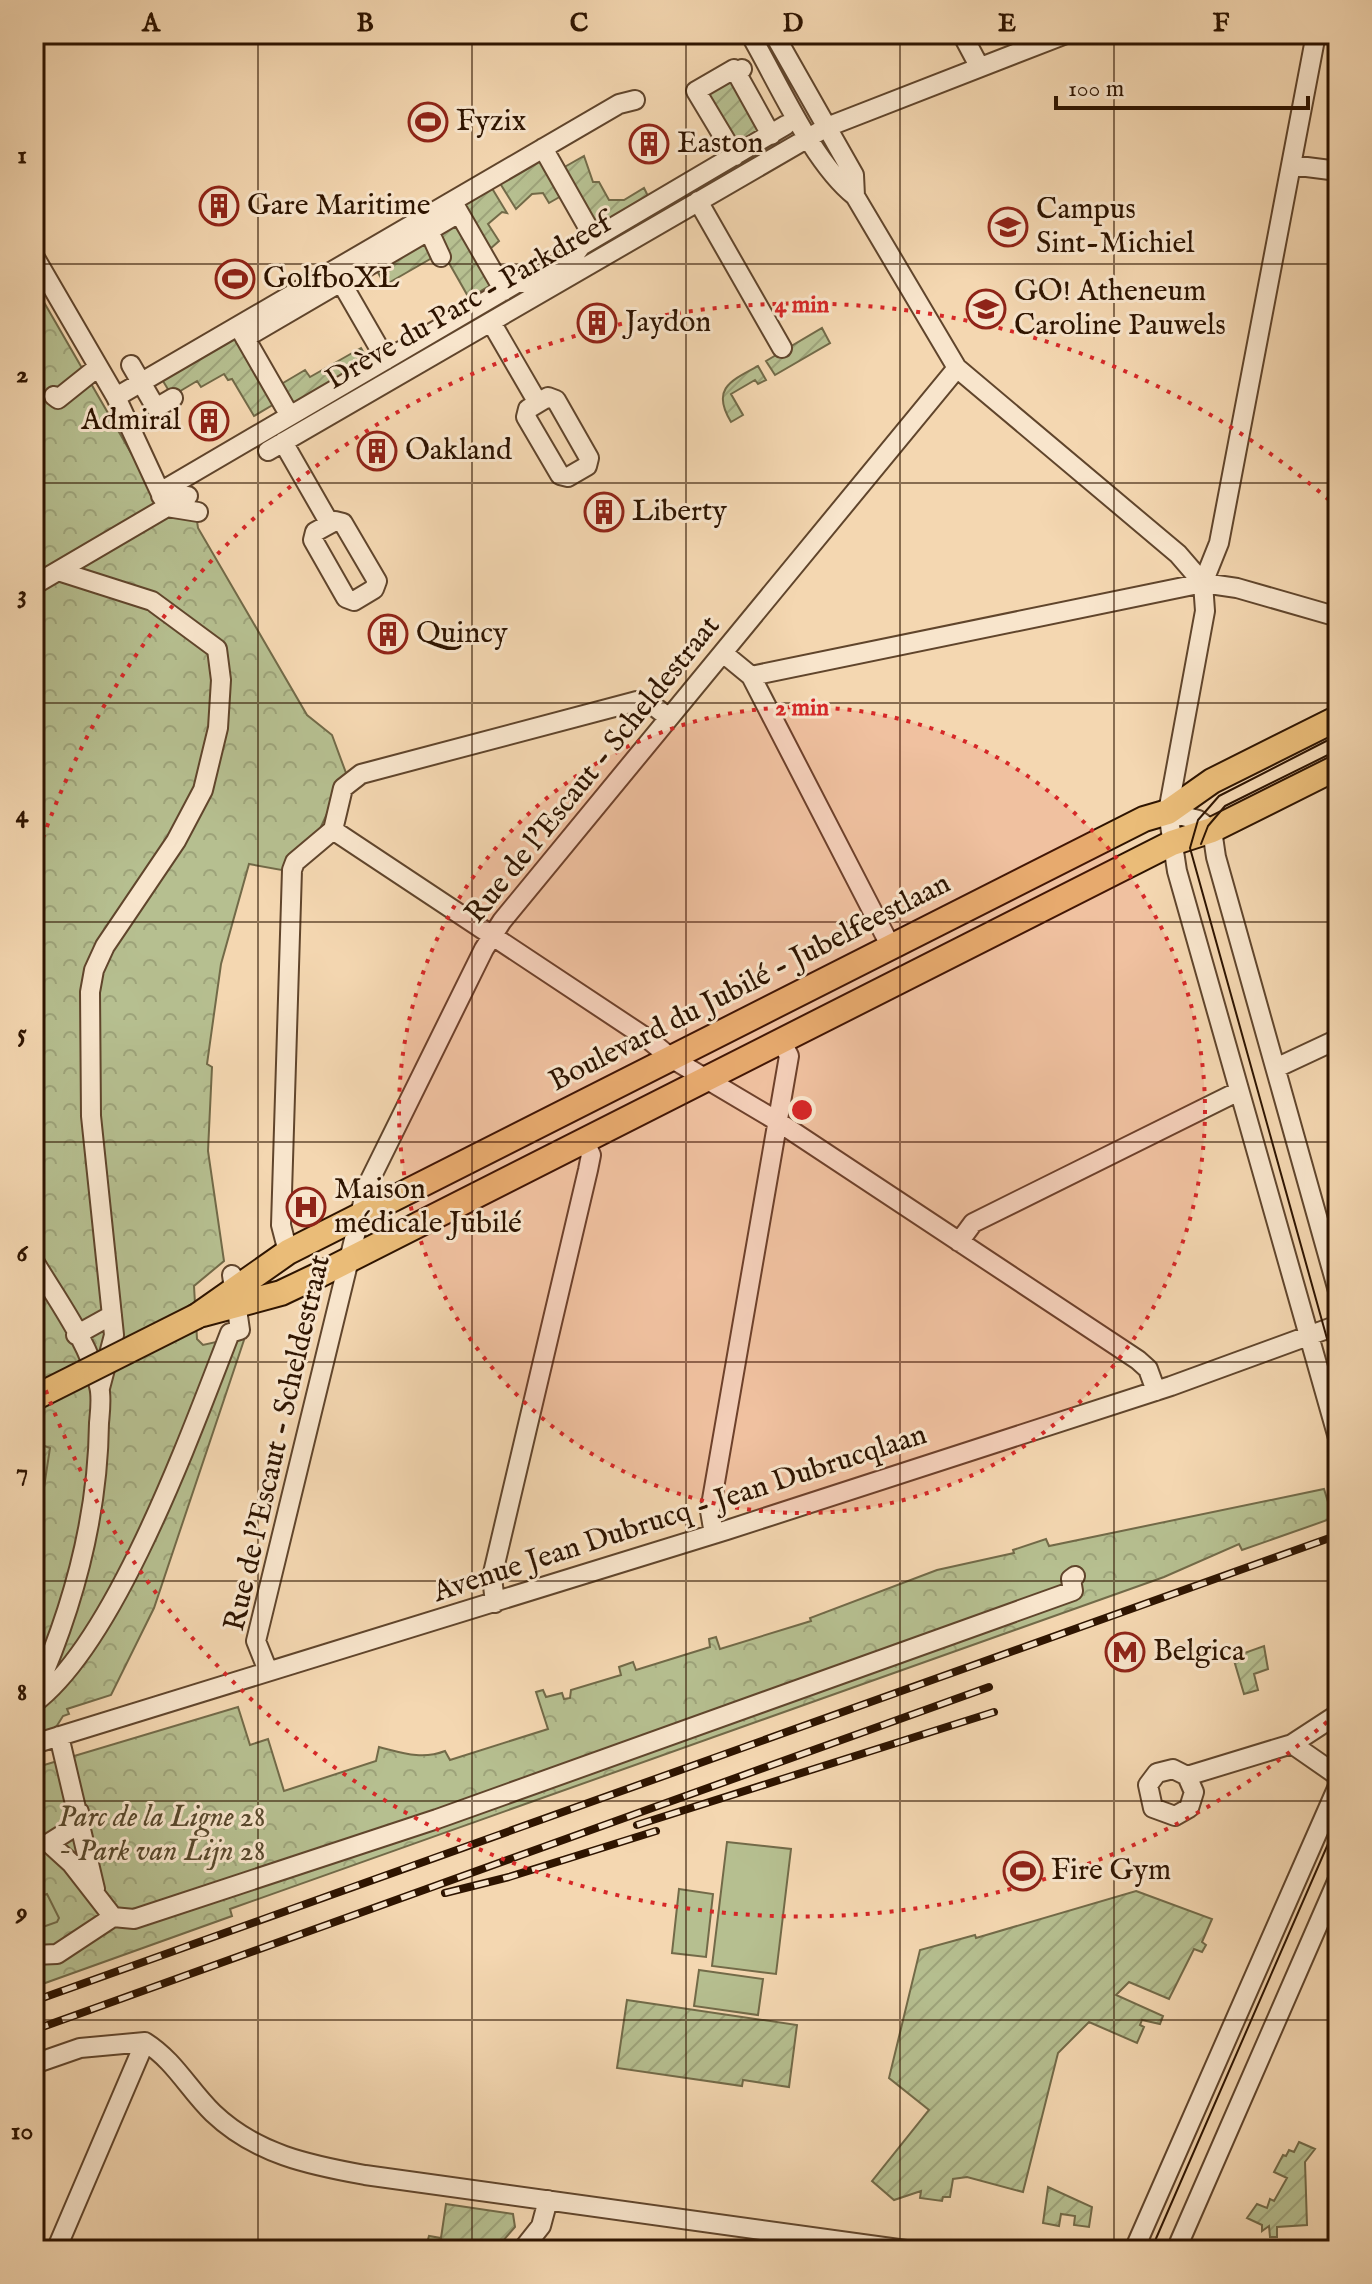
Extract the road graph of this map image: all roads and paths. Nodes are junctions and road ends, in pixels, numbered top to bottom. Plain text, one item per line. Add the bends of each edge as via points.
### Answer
1 (750, 34) edge
2 (774, 34) edge
3 (962, 34) edge
4 (1066, 34) edge
5 (1316, 34) edge
6 (979, 66) junction
7 (635, 100) dead end
8 (827, 127) junction
9 (809, 136) junction
10 (543, 148) junction
11 (735, 156) junction
12 (1291, 165) junction
13 (1338, 171) edge
14 (445, 183) dead end
15 (855, 196) junction
16 (698, 201) junction
17 (455, 205) junction
18 (429, 231) junction
19 (594, 238) junction
20 (340, 244) dead end
21 (34, 256) edge
22 (441, 257) dead end
23 (349, 272) junction
24 (504, 291) junction
25 (236, 304) dead end
26 (491, 322) junction
27 (243, 328) junction
28 (782, 348) dead end
29 (386, 360) junction
30 (131, 365) dead end
31 (98, 367) junction
32 (957, 368) junction
33 (141, 382) junction
34 (54, 396) dead end
35 (116, 397) junction
36 (173, 398) dead end
37 (538, 403) dead end
38 (290, 416) junction
39 (163, 498) junction
40 (193, 504) dead end
41 (330, 524) dead end
42 (58, 571) junction
43 (1203, 583) junction
44 (34, 585) edge
45 (1338, 617) edge
46 (723, 653) junction
47 (751, 676) junction
48 (669, 718) junction
49 (1338, 718) edge
50 (1338, 767) edge
51 (1168, 812) junction
52 (333, 830) junction
53 (1212, 830) junction
54 (1172, 843) junction
55 (493, 935) junction
56 (891, 947) junction
57 (1338, 1039) edge
58 (782, 1042) junction
59 (671, 1058) junction
60 (1276, 1068) junction
61 (706, 1079) junction
62 (1239, 1091) junction
63 (777, 1121) junction
64 (585, 1142) junction
65 (360, 1215) junction
66 (959, 1242) junction
67 (288, 1252) junction
68 (34, 1261) edge
69 (348, 1261) junction
70 (234, 1289) junction
71 (1338, 1291) edge
72 (112, 1315) junction
73 (1338, 1325) edge
74 (76, 1335) junction
75 (1307, 1337) junction
76 (100, 1388) junction
77 (1156, 1391) junction
78 (34, 1398) edge
79 (1338, 1438) edge
80 (714, 1534) junction
81 (1075, 1576) dead end
82 (495, 1603) junction
83 (268, 1671) junction
84 (34, 1696) edge
85 (34, 1703) edge
86 (1338, 1714) edge
87 (47, 1740) edge
88 (1292, 1744) junction
89 (1187, 1776) dead end
90 (1338, 1776) edge
91 (1338, 1786) edge
92 (79, 1812) junction
93 (88, 1834) junction
94 (42, 1845) edge
95 (1338, 1879) edge
96 (97, 1895) junction
97 (113, 1917) junction
98 (34, 1955) edge
99 (145, 2042) junction
100 (34, 2064) edge
101 (548, 2200) junction
102 (788, 2242) edge
103 (56, 2250) edge
104 (522, 2250) edge
105 (906, 2250) edge
106 (1134, 2250) edge
107 (1176, 2250) edge

1 - 9 street
2 - 8 street
3 - 6 street
4 - 6 street, Drève du Parc - Parkdreef
5 - 12 street
6 - 8 street, Drève du Parc - Parkdreef
7 - 10 street via 555,130
8 - 9 street, Drève du Parc - Parkdreef
8 - 15 street via 854,175
9 - 15 street via 837,182
9 - 16 street, Drève du Parc - Parkdreef
10 - 17 street
10 - 19 street
11 - 11 street via 695,89 734,69 779,130
11 - 19 street
12 - 13 street
12 - 43 street via 1219,543
14 - 17 street
15 - 32 street
16 - 26 street, Drève du Parc - Parkdreef
16 - 28 street
17 - 18 street
17 - 23 street
17 - 24 street
18 - 22 street
18 - 23 street
19 - 24 street
20 - 23 street
21 - 31 street via 80,322
23 - 27 street
23 - 29 street
24 - 29 street
25 - 27 street
26 - 37 street
26 - 41 street, Drève du Parc - Parkdreef via 276,447
27 - 33 street
27 - 38 street
29 - 38 street
30 - 33 street
31 - 34 street via 58,399
31 - 35 street
32 - 43 street via 1178,554
32 - 46 street, Rue de l'Escaut - Scheldestraat
33 - 35 street
33 - 36 street via 156,408
35 - 39 street
38 - 39 street
39 - 40 street
39 - 42 street
42 - 44 street
42 - 72 street via 152,601 217,649 221,661 218,728 203,790 176,841 105,946 90,992 91,1116
43 - 45 street
43 - 47 street
43 - 51 street via 1205,611
46 - 47 street
46 - 48 street, Rue de l'Escaut - Scheldestraat
47 - 56 street
48 - 52 street via 637,701 361,774 343,788
48 - 55 street, Rue de l'Escaut - Scheldestraat
49 - 51 main road, Boulevard du Jubilé - Jubelfeestlaan via 1212,781
50 - 53 main road, Boulevard du Jubilé - Jubelfeestlaan
51 - 53 street
51 - 54 street
51 - 56 main road, Boulevard du Jubilé - Jubelfeestlaan via 1144,819
52 - 55 street
52 - 67 street via 292,870 281,1225
53 - 54 main road, Boulevard du Jubilé - Jubelfeestlaan
53 - 60 street
54 - 58 main road, Boulevard du Jubilé - Jubelfeestlaan
54 - 62 street
55 - 59 street
55 - 65 street, Rue de l'Escaut - Scheldestraat via 371,1177
56 - 59 main road, Boulevard du Jubilé - Jubelfeestlaan
57 - 60 street
58 - 61 main road, Boulevard du Jubilé - Jubelfeestlaan
58 - 63 street via 789,1056
59 - 61 street
59 - 65 main road, Boulevard du Jubilé - Jubelfeestlaan
60 - 71 street
61 - 63 street
61 - 64 main road, Boulevard du Jubilé - Jubelfeestlaan
62 - 66 street via 973,1223
62 - 75 street
63 - 66 street
63 - 80 street via 710,1511
64 - 69 main road, Boulevard du Jubilé - Jubelfeestlaan
64 - 82 street via 591,1155 492,1577
65 - 67 main road, Boulevard du Jubilé - Jubelfeestlaan
65 - 69 street, Rue de l'Escaut - Scheldestraat
66 - 77 street via 1144,1364
67 - 70 main road, Boulevard du Jubilé - Jubelfeestlaan
68 - 74 street
69 - 70 main road, Boulevard du Jubilé - Jubelfeestlaan via 281,1293
69 - 83 street, Rue de l'Escaut - Scheldestraat via 256,1641
70 - 78 main road, Boulevard du Jubilé - Jubelfeestlaan, bridge via 197,1316
70 - 85 street via 240,1330 230,1333 129,1568 81,1651
72 - 74 street
72 - 76 street via 114,1335
73 - 75 street, Avenue Jean Dubrucq - Jean Dubrucqlaan
74 - 76 street
75 - 77 street, Avenue Jean Dubrucq - Jean Dubrucqlaan
75 - 79 street
76 - 84 street via 99,1446 80,1563 63,1627
77 - 80 street, Avenue Jean Dubrucq - Jean Dubrucqlaan
80 - 82 street, Avenue Jean Dubrucq - Jean Dubrucqlaan
81 - 97 street via 1073,1591 437,1819 164,1910 134,1919
82 - 83 street, Avenue Jean Dubrucq - Jean Dubrucqlaan
83 - 87 street, Avenue Jean Dubrucq - Jean Dubrucqlaan
86 - 88 street
87 - 92 street
88 - 89 street
88 - 90 street
91 - 106 street
92 - 93 street
92 - 94 street via 68,1831
93 - 94 street
93 - 96 street
94 - 96 street
95 - 107 street
96 - 97 street
97 - 98 street via 64,1950
99 - 100 street via 80,2048
99 - 101 street via 172,2062 213,2112 288,2159
99 - 103 street
101 - 102 street
101 - 104 street via 541,2226
102 - 105 street

